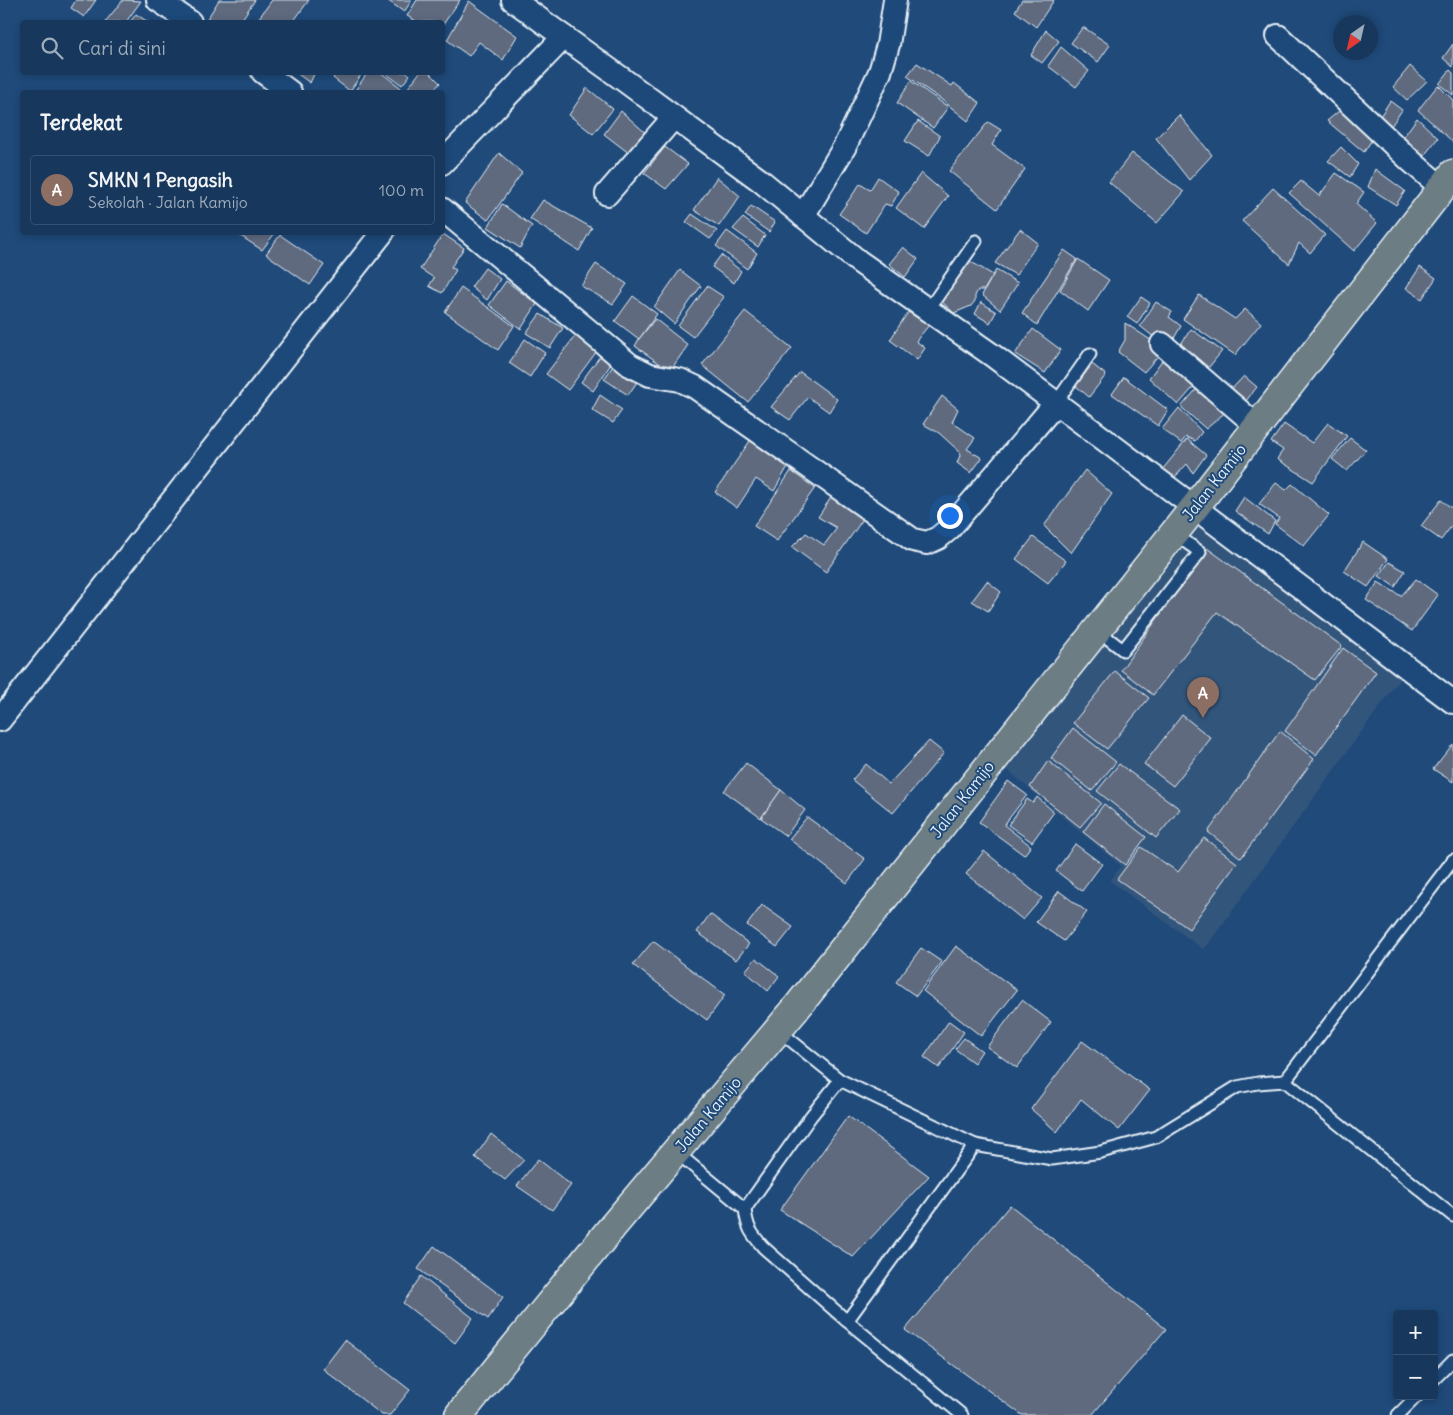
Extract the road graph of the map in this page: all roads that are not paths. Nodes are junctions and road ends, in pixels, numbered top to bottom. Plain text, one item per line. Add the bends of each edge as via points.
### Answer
1 (158, 0) edge
2 (513, 0) edge
3 (894, 0) edge
4 (187, 20) edge
5 (1278, 36) dead end
6 (564, 38) junction
7 (267, 75) edge
8 (287, 90) edge
9 (674, 117) junction
10 (445, 160) edge
11 (1447, 181) edge
12 (607, 194) dead end
13 (445, 211) edge
14 (804, 216) junction
15 (381, 235) edge
16 (976, 241) dead end
17 (928, 310) junction
18 (1162, 344) dead end
19 (1090, 354) dead end
20 (1055, 404) junction
21 (1257, 426) junction
22 (1194, 507) junction
23 (1453, 702) edge
24 (0, 720) edge
25 (1453, 860) edge
26 (778, 1030) junction
27 (840, 1080) junction
28 (1285, 1081) junction
29 (975, 1145) junction
30 (676, 1152) junction
31 (744, 1209) junction
32 (1453, 1216) edge
33 (847, 1321) junction
34 (1453, 1360) edge
35 (1438, 1375) edge
36 (1413, 1400) edge
37 (459, 1415) edge
38 (962, 1415) edge
39 (1398, 1415) edge

1 - 4 street
2 - 6 street
3 - 14 street via 888,44 880,72 846,146
5 - 11 street via 1412,162
6 - 9 street
6 - 10 street
7 - 8 street
9 - 12 street
9 - 14 street
11 - 21 main road, Jalan Kamijo
13 - 20 street via 630,365 650,375 680,380 695,387 913,540 927,543 949,529
14 - 17 street via 858,261
15 - 24 street
16 - 17 lane
17 - 20 street
18 - 21 street
19 - 20 lane
20 - 22 street
21 - 22 main road, Jalan Kamijo
22 - 23 street
22 - 26 main road, Jalan Kamijo
25 - 28 lane
26 - 27 lane
26 - 30 main road, Jalan Kamijo
27 - 29 lane
27 - 31 lane
28 - 29 lane via 1238,1087 1156,1137 1101,1152 1052,1159
28 - 32 lane
29 - 33 lane
30 - 31 lane
30 - 37 main road, Jalan Kamijo
31 - 33 lane via 751,1233 763,1247
33 - 38 lane
34 - 35 lane
36 - 39 lane

